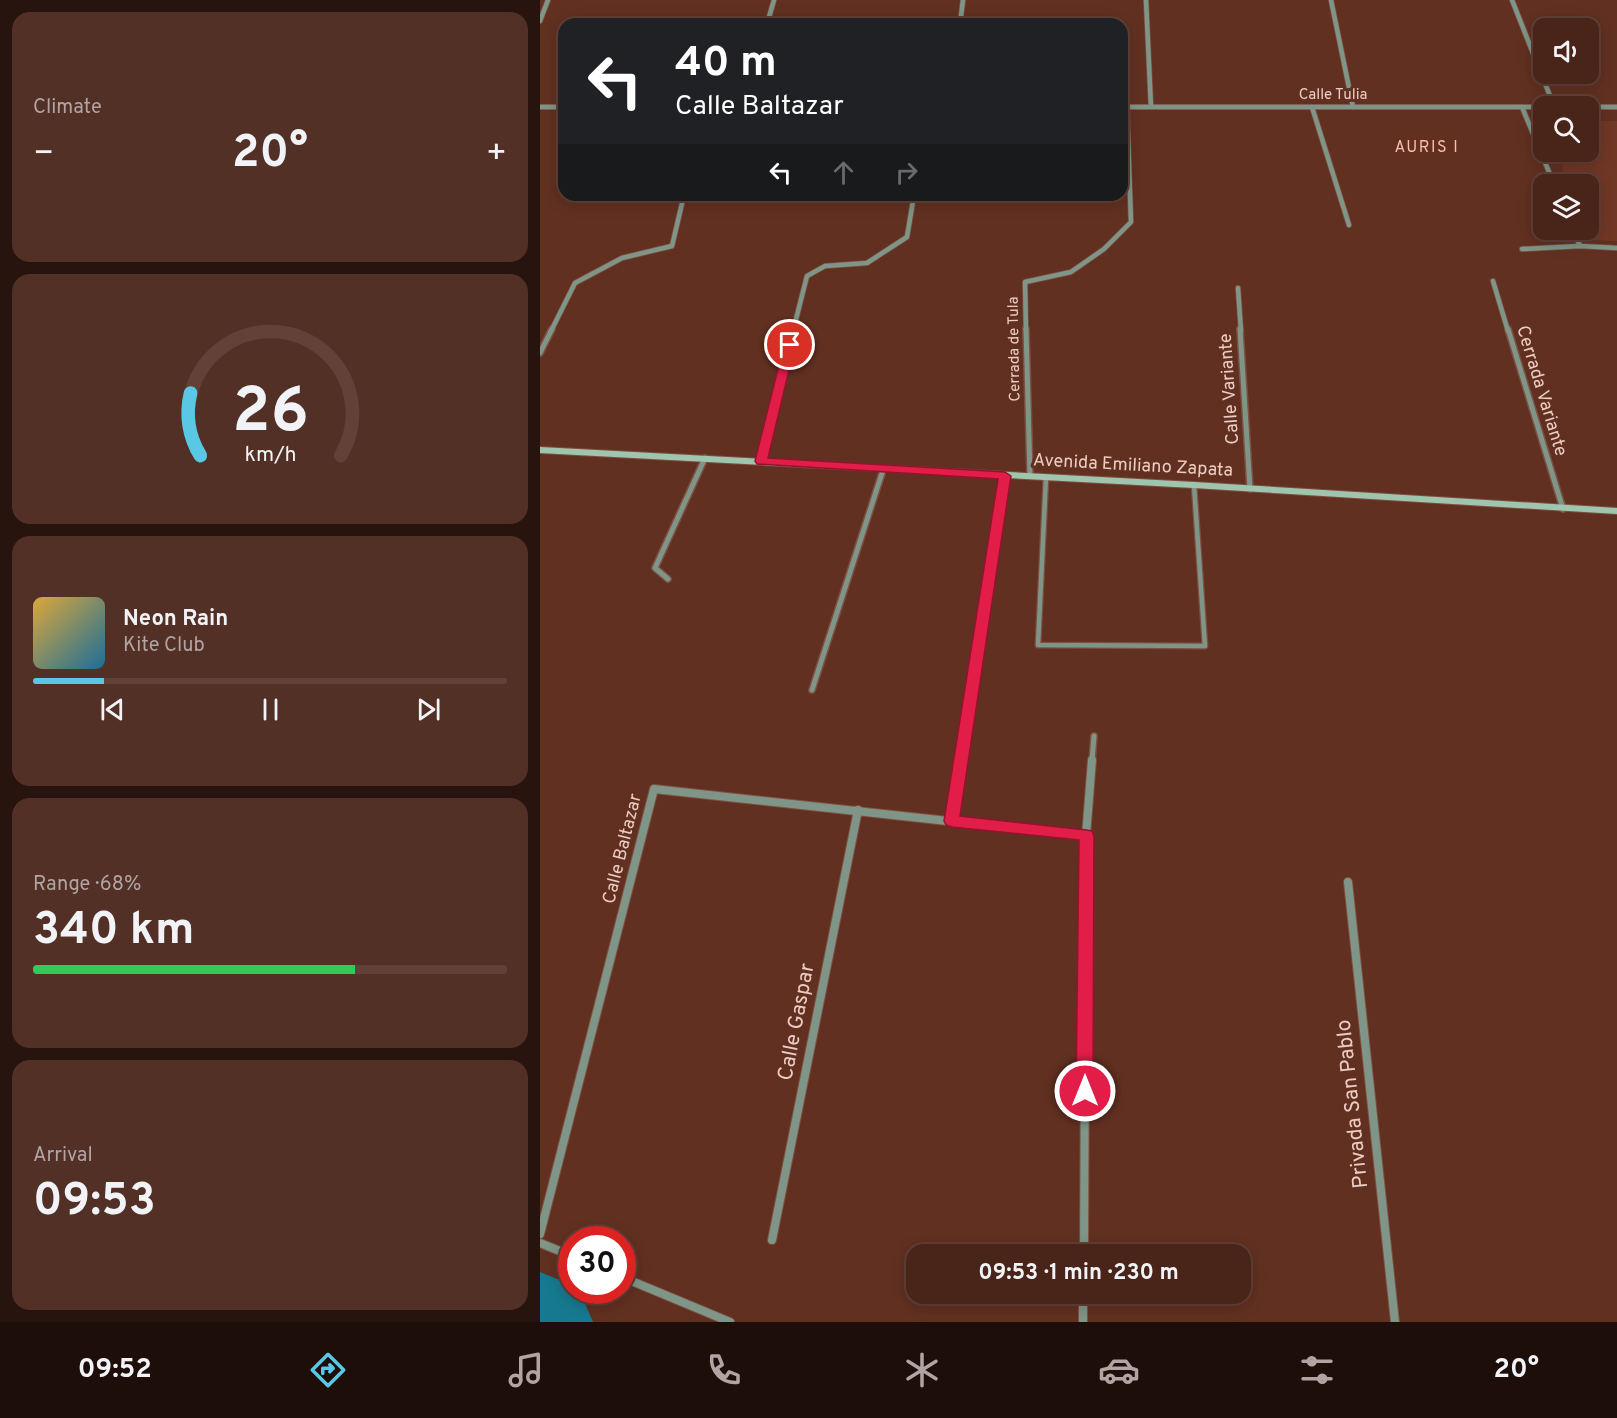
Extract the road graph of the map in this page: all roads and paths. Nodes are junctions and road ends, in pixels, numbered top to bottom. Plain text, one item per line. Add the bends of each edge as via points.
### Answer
1 (548, 0) edge
2 (774, 0) edge
3 (963, 0) edge
4 (1146, 0) edge
5 (1331, 0) edge
6 (1512, 0) edge
7 (769, 18) edge
8 (961, 18) edge
9 (540, 21) edge
10 (1550, 96) edge
11 (540, 107) edge
12 (558, 107) edge
13 (1128, 107) edge
14 (1151, 107) junction
15 (1312, 107) junction
16 (1353, 107) junction
17 (1522, 107) junction
18 (1533, 107) edge
19 (1599, 107) edge
20 (1617, 107) edge
21 (1128, 164) edge
22 (1550, 174) edge
23 (683, 201) edge
24 (913, 201) edge
25 (1349, 225) dead end
26 (1577, 240) edge
27 (1580, 246) junction
28 (1617, 248) edge
29 (1522, 249) dead end
30 (1492, 281) dead end
31 (1238, 288) dead end
32 (540, 354) edge
33 (540, 450) edge
34 (705, 458) junction
35 (761, 461) junction
36 (884, 470) junction
37 (1005, 476) junction
38 (1030, 476) junction
39 (1046, 477) junction
40 (1194, 485) junction
41 (1250, 489) junction
42 (1563, 509) junction
43 (1617, 511) edge
44 (668, 579) dead end
45 (812, 690) dead end
46 (1094, 736) dead end
47 (858, 810) junction
48 (952, 821) junction
49 (1086, 836) junction
50 (1348, 882) dead end
51 (540, 1234) edge
52 (772, 1240) dead end
53 (540, 1243) edge
54 (1084, 1244) edge
55 (558, 1250) edge
56 (636, 1284) edge
57 (1083, 1304) edge
58 (1083, 1321) edge
59 (730, 1322) edge
60 (1395, 1322) edge

1 - 9 street
2 - 7 street
3 - 8 street
4 - 14 street
5 - 16 street
6 - 10 street
11 - 12 street
13 - 14 street, Calle Tulia
14 - 15 street, Calle Tulia
15 - 16 street, Calle Tulia
15 - 25 street
16 - 17 street, Calle Tulia
17 - 18 street, Calle Tulia
17 - 22 street
19 - 20 street
21 - 38 street, Cerrada de Tula via 1131,222 1104,249 1071,272 1025,282
23 - 32 street via 672,246 622,258 575,283
24 - 35 street via 907,237 867,263 825,266 807,276
26 - 27 street
27 - 28 street
27 - 29 street
30 - 42 street, Cerrada Variante
31 - 41 street, Calle Variante
33 - 34 main road, Avenida Emiliano Zapata
34 - 35 main road, Avenida Emiliano Zapata
34 - 44 street via 655,568
35 - 36 main road, Avenida Emiliano Zapata
36 - 37 main road, Avenida Emiliano Zapata
36 - 45 street
37 - 38 main road, Avenida Emiliano Zapata
37 - 48 street
38 - 39 main road, Avenida Emiliano Zapata
39 - 40 main road, Avenida Emiliano Zapata
39 - 40 lane via 1038,645 1205,646
40 - 41 main road, Avenida Emiliano Zapata
41 - 42 main road, Avenida Emiliano Zapata
42 - 43 main road, Avenida Emiliano Zapata
46 - 49 street
47 - 48 street, Calle Baltazar
47 - 51 street, Calle Baltazar via 654,789
47 - 52 street, Calle Gaspar
48 - 49 street, Calle Baltazar
49 - 54 street
50 - 60 street, Privada San Pablo
53 - 55 street
56 - 59 street
57 - 58 street

